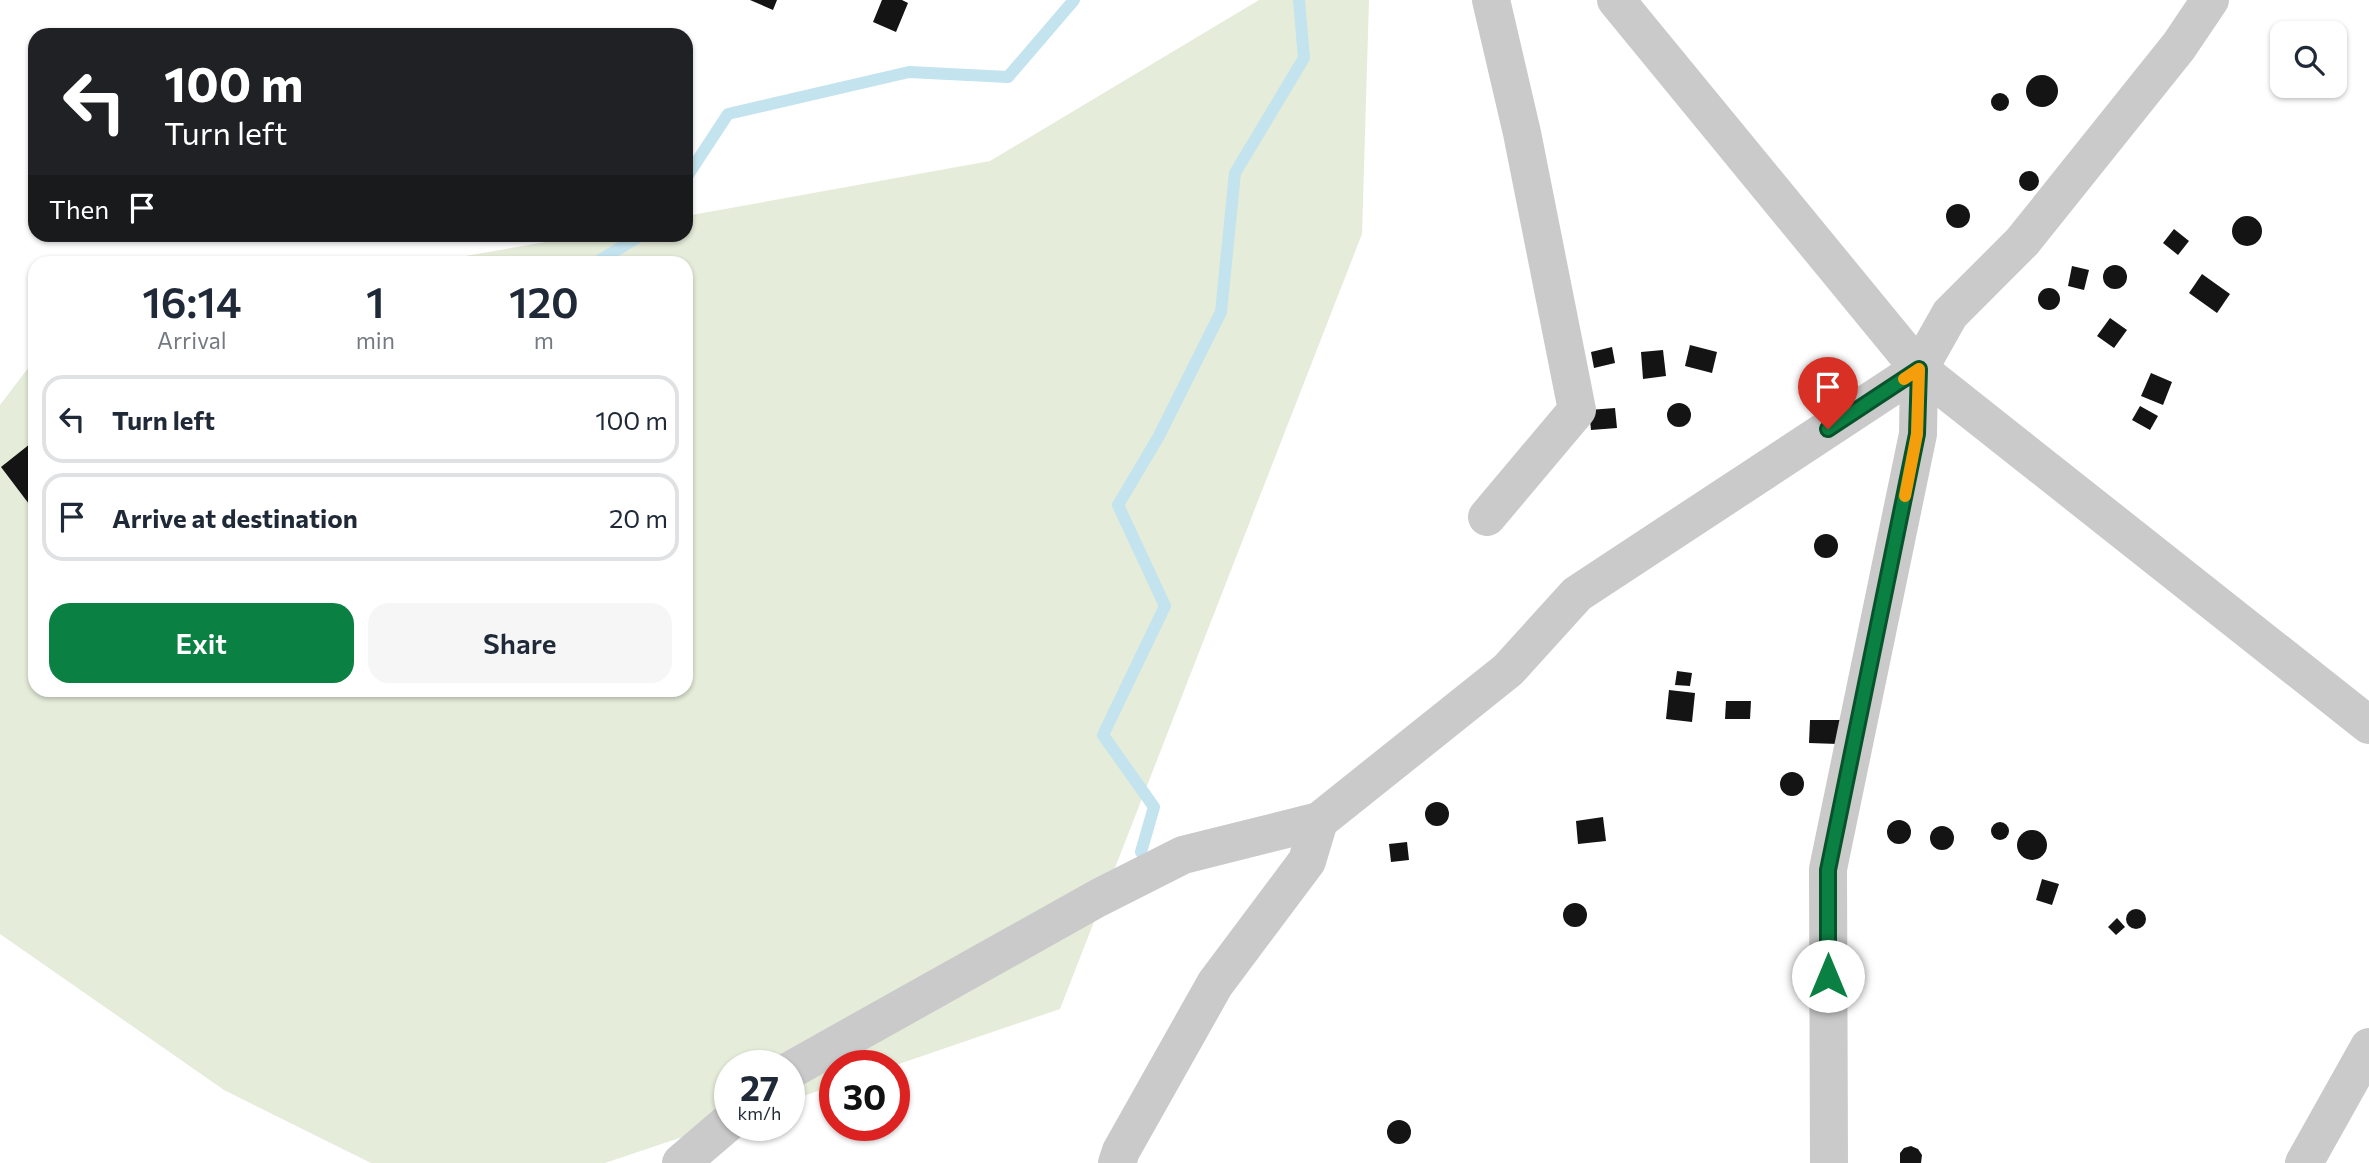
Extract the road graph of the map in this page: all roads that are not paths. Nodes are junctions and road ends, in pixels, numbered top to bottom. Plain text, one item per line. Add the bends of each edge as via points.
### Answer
1 (1491, 0) edge
2 (1616, 0) edge
3 (2210, 0) edge
4 (1919, 369) junction
5 (1487, 517) dead end
6 (2369, 725) edge
7 (1319, 821) junction
8 (2369, 1047) edge
9 (805, 1062) edge
10 (714, 1135) edge
11 (681, 1163) edge
12 (1117, 1163) edge
13 (1829, 1163) edge
14 (2304, 1163) edge

1 - 5 street via 1577,410
2 - 4 street
3 - 4 street via 2179,46 2022,242 1950,314
4 - 6 street
4 - 7 street via 1577,594 1508,670
4 - 13 street via 1917,434 1828,870
7 - 9 street via 1183,855
7 - 12 street via 1307,861 1215,984
8 - 14 street
10 - 11 street

